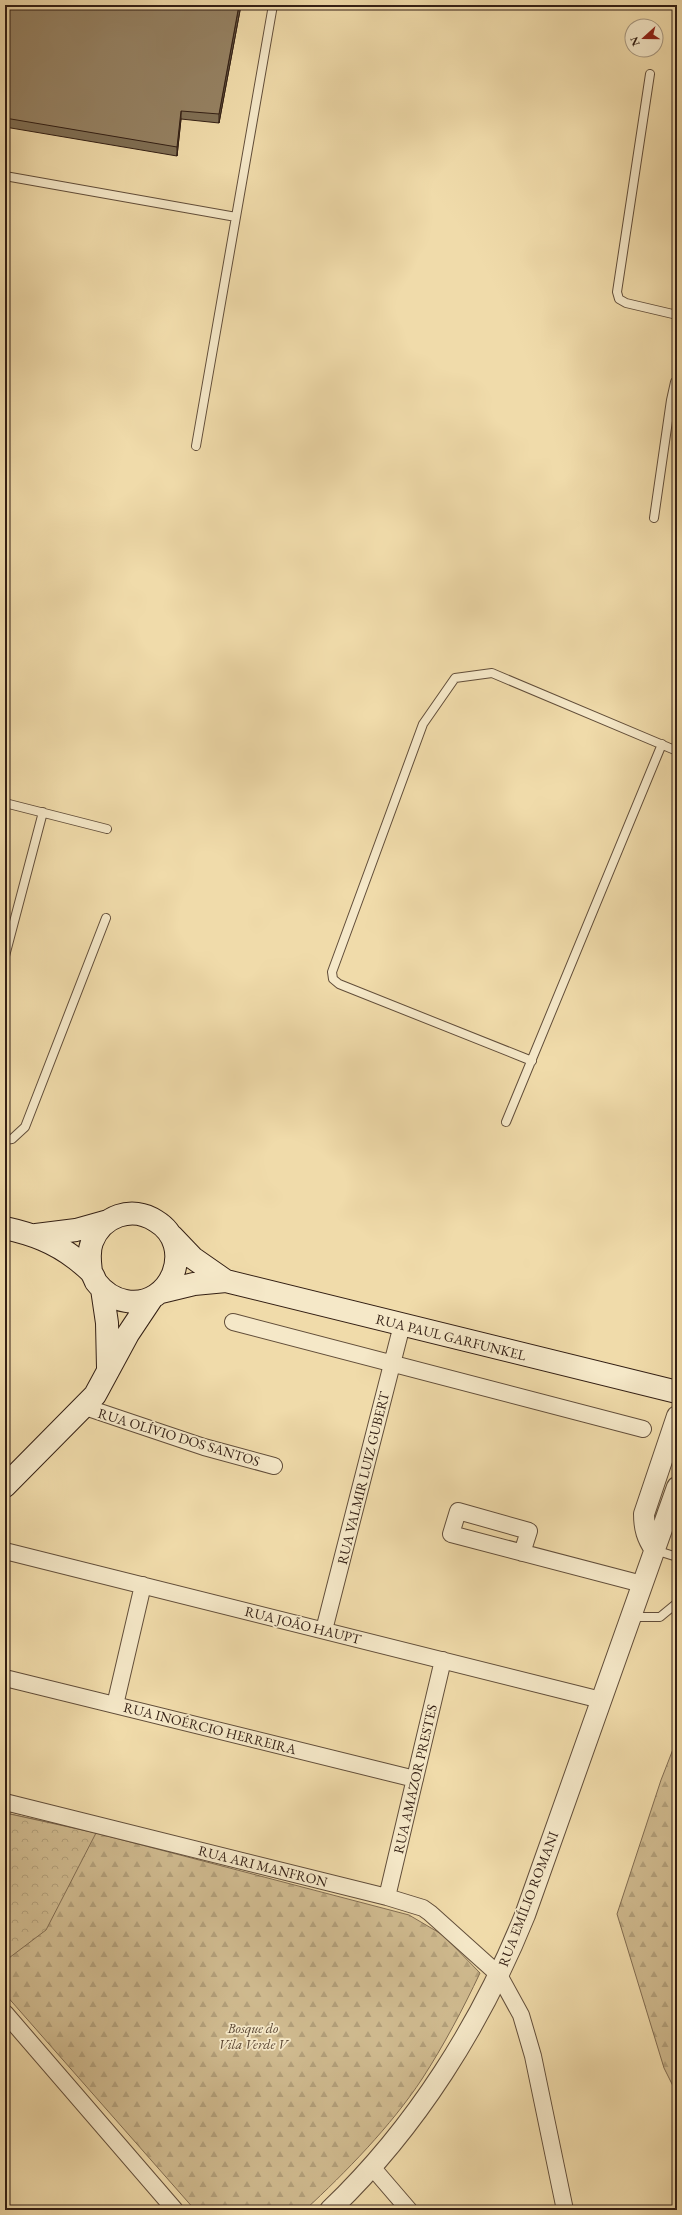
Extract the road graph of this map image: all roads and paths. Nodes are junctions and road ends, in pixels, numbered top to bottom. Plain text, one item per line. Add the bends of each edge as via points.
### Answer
1 (273, 5) edge
2 (650, 74) dead end
3 (5, 176) edge
4 (236, 216) junction
5 (677, 315) edge
6 (676, 380) edge
7 (196, 446) dead end
8 (654, 518) dead end
9 (662, 744) junction
10 (677, 750) edge
11 (5, 803) edge
12 (43, 812) junction
13 (108, 829) dead end
14 (106, 918) dead end
15 (5, 956) edge
16 (532, 1061) junction
17 (506, 1122) dead end
18 (5, 1140) edge
19 (108, 1221) junction
20 (5, 1228) edge
21 (36, 1235) junction
22 (171, 1235) junction
23 (96, 1280) junction
24 (226, 1281) junction
25 (156, 1295) junction
26 (233, 1322) dead end
27 (402, 1325) junction
28 (392, 1364) junction
29 (108, 1369) junction
30 (677, 1392) edge
31 (85, 1407) junction
32 (677, 1416) edge
33 (643, 1429) dead end
34 (274, 1466) dead end
35 (5, 1486) edge
36 (677, 1487) edge
37 (655, 1550) junction
38 (5, 1551) edge
39 (522, 1553) dead end
40 (677, 1557) edge
41 (642, 1584) junction
42 (143, 1586) junction
43 (677, 1603) edge
44 (631, 1617) junction
45 (324, 1630) junction
46 (443, 1660) junction
47 (5, 1678) edge
48 (601, 1700) junction
49 (115, 1705) junction
50 (415, 1779) junction
51 (5, 1802) edge
52 (387, 1897) junction
53 (499, 1975) junction
54 (5, 2013) edge
55 (372, 2167) junction
56 (175, 2210) edge
57 (330, 2210) edge
58 (409, 2210) edge
59 (565, 2210) edge

1 - 4 lane
2 - 5 lane via 617,292 619,299 626,303
3 - 4 lane
4 - 7 lane
6 - 8 lane
9 - 10 lane
9 - 16 lane
9 - 16 lane via 492,673 455,678 423,724 332,972 333,979 339,984
11 - 12 lane
12 - 13 lane
12 - 15 lane
14 - 18 lane via 25,1127 12,1139
16 - 17 lane
19 - 21 main road via 61,1233
19 - 22 main road via 121,1214 150,1216 162,1224
19 - 23 main road via 98,1230 91,1243 89,1258
20 - 21 main road
21 - 23 main road via 66,1252
22 - 24 main road, RUA PAUL GARFUNKEL via 203,1266
22 - 25 main road via 176,1247 175,1272 170,1283
23 - 25 main road via 112,1297 125,1301 139,1302
23 - 29 main road via 107,1323
24 - 25 main road, RUA PAUL GARFUNKEL via 194,1284
24 - 27 main road, RUA PAUL GARFUNKEL
25 - 29 main road
26 - 28 street
27 - 28 street, RUA VALMIR LUIZ GUBERT
27 - 30 main road, RUA PAUL GARFUNKEL
28 - 33 street
28 - 45 street, RUA VALMIR LUIZ GUBERT
29 - 31 main road via 103,1383
31 - 34 street, RUA OLÍVIO DOS SANTOS via 204,1447
31 - 35 main road
32 - 37 street via 644,1514 644,1527 648,1540
36 - 37 street, RUA EMÍLIO ROMANI
37 - 40 lane
37 - 41 street, RUA EMÍLIO ROMANI
38 - 42 street, RUA JOÃO HAUPT
39 - 41 street
41 - 44 street, RUA EMÍLIO ROMANI
42 - 45 street, RUA JOÃO HAUPT
42 - 49 street
43 - 44 lane via 660,1617
44 - 48 street, RUA EMÍLIO ROMANI
45 - 46 street, RUA JOÃO HAUPT
46 - 48 street, RUA JOÃO HAUPT
46 - 50 street, RUA AMAZOR PRESTES
47 - 49 street, RUA INOÉRCIO HERREIRA
48 - 53 street, RUA EMÍLIO ROMANI via 524,1915
49 - 50 street, RUA INOÉRCIO HERREIRA
50 - 52 street, RUA AMAZOR PRESTES
51 - 52 street, RUA ARI MANFRON
52 - 53 street, RUA ARI MANFRON via 423,1908
53 - 55 street, RUA EMÍLIO ROMANI via 477,2018 438,2079
53 - 59 street, RUA ARI MANFRON via 521,2015 527,2034
54 - 56 street
55 - 57 street, RUA EMÍLIO ROMANI
55 - 58 street

